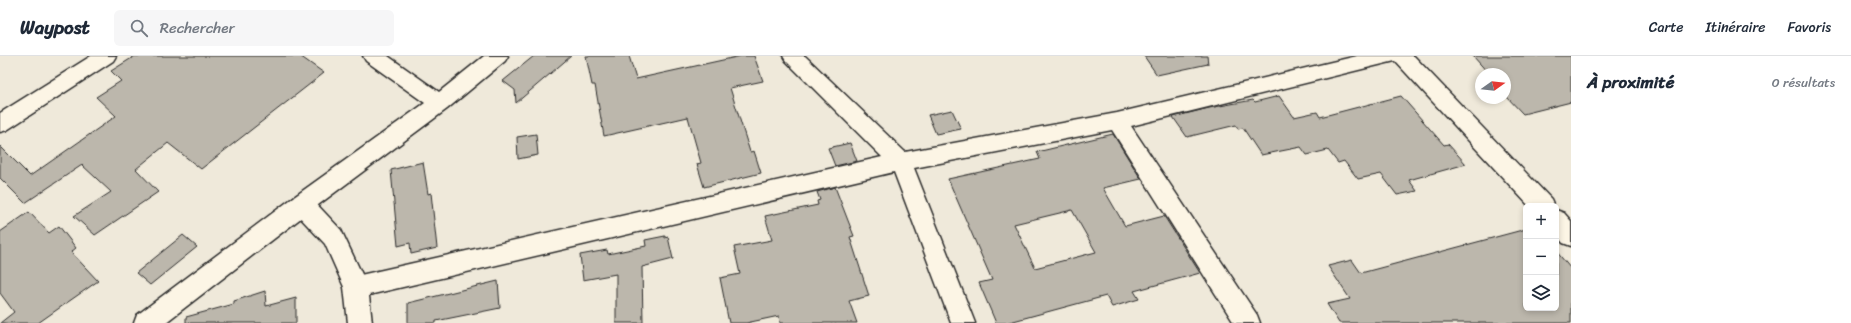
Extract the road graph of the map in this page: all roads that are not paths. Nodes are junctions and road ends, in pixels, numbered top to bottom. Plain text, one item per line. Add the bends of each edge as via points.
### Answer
1 (106, 56) edge
2 (373, 56) edge
3 (498, 56) edge
4 (793, 56) edge
5 (1388, 56) edge
6 (1402, 56) edge
7 (440, 103) junction
8 (1117, 122) junction
9 (0, 124) edge
10 (901, 162) junction
11 (1540, 203) edge
12 (302, 204) junction
13 (1559, 223) edge
14 (1571, 236) edge
15 (356, 287) junction
16 (146, 323) edge
17 (360, 323) edge
18 (963, 323) edge
19 (1248, 323) edge

1 - 9 street
2 - 7 street
3 - 7 street
4 - 10 street
5 - 8 street
6 - 11 street
7 - 12 street
8 - 10 street
8 - 19 street
10 - 15 street
10 - 18 street
12 - 15 street via 333,237
12 - 16 street
13 - 14 street
15 - 17 street

